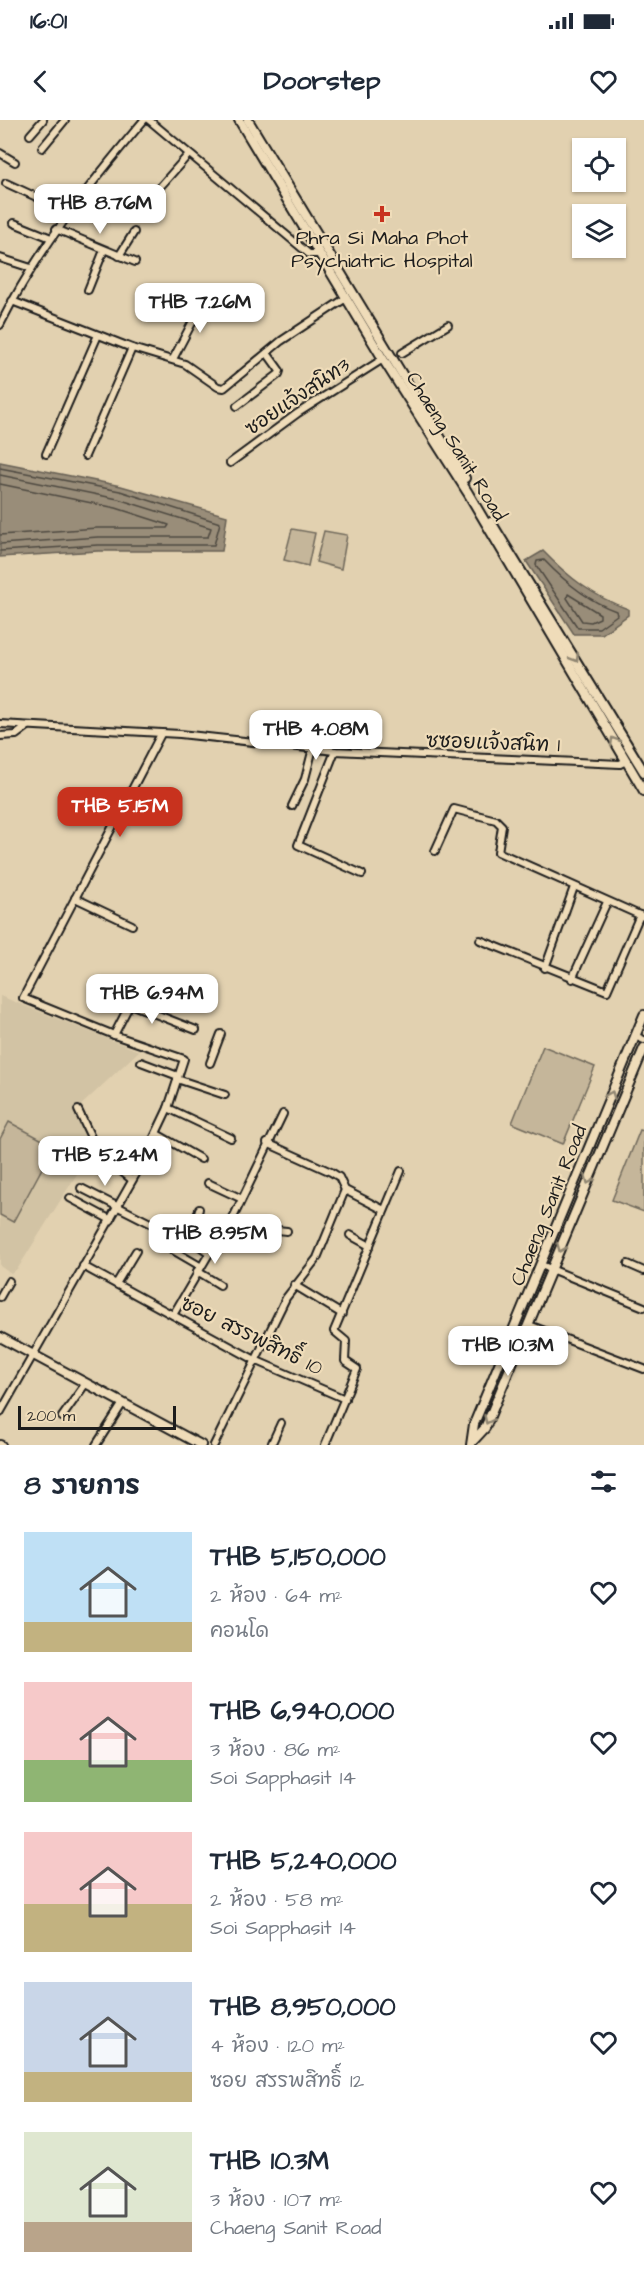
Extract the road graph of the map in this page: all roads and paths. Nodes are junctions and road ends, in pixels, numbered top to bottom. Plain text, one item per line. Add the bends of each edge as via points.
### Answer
1 (43, 120) edge
2 (65, 120) edge
3 (144, 120) edge
4 (149, 120) edge
5 (239, 120) edge
6 (249, 120) edge
7 (30, 135) dead end
8 (42, 148) dead end
9 (0, 153) edge
10 (189, 154) junction
11 (15, 162) dead end
12 (6, 183) dead end
13 (69, 212) junction
14 (136, 214) dead end
15 (14, 223) dead end
16 (56, 229) junction
17 (134, 232) dead end
18 (51, 237) junction
19 (104, 250) junction
20 (320, 254) junction
21 (119, 256) junction
22 (0, 258) edge
23 (135, 262) dead end
24 (32, 268) junction
25 (88, 290) dead end
26 (346, 298) junction
27 (169, 300) dead end
28 (0, 303) edge
29 (11, 304) junction
30 (227, 311) dead end
31 (196, 315) junction
32 (0, 325) edge
33 (448, 325) dead end
34 (98, 335) junction
35 (132, 348) junction
36 (267, 353) junction
37 (402, 353) dead end
38 (173, 359) junction
39 (383, 359) junction
40 (237, 406) dead end
41 (46, 454) dead end
42 (85, 456) dead end
43 (230, 463) dead end
44 (0, 724) edge
45 (28, 726) junction
46 (161, 734) junction
47 (0, 736) edge
48 (313, 748) junction
49 (335, 751) junction
50 (626, 761) junction
51 (644, 772) edge
52 (644, 791) edge
53 (292, 806) dead end
54 (435, 851) dead end
55 (362, 874) dead end
56 (574, 887) junction
57 (75, 898) junction
58 (607, 902) junction
59 (642, 916) edge
60 (132, 925) dead end
61 (480, 940) dead end
62 (545, 968) junction
63 (572, 979) junction
64 (644, 1015) edge
65 (196, 1030) dead end
66 (221, 1034) dead end
67 (114, 1035) junction
68 (635, 1036) junction
69 (644, 1040) edge
70 (644, 1048) edge
71 (141, 1062) dead end
72 (210, 1063) dead end
73 (641, 1065) edge
74 (178, 1077) junction
75 (225, 1095) dead end
76 (168, 1108) junction
77 (78, 1110) dead end
78 (283, 1114) dead end
79 (157, 1134) junction
80 (231, 1138) dead end
81 (267, 1143) junction
82 (201, 1159) dead end
83 (401, 1171) dead end
84 (132, 1180) junction
85 (208, 1183) dead end
86 (81, 1188) dead end
87 (345, 1190) junction
88 (70, 1198) dead end
89 (240, 1198) junction
90 (117, 1208) junction
91 (199, 1209) dead end
92 (384, 1210) junction
93 (111, 1220) junction
94 (150, 1222) dead end
95 (230, 1224) junction
96 (175, 1229) dead end
97 (286, 1231) dead end
98 (221, 1232) junction
99 (350, 1235) dead end
100 (216, 1240) junction
101 (164, 1245) dead end
102 (370, 1246) junction
103 (245, 1247) dead end
104 (136, 1251) dead end
105 (208, 1252) junction
106 (628, 1264) dead end
107 (541, 1265) junction
108 (83, 1266) junction
109 (199, 1269) junction
110 (552, 1270) junction
111 (644, 1271) edge
112 (9, 1281) dead end
113 (116, 1284) junction
114 (220, 1285) dead end
115 (294, 1285) junction
116 (0, 1297) edge
117 (644, 1307) edge
118 (342, 1314) junction
119 (173, 1315) junction
120 (529, 1325) junction
121 (0, 1337) edge
122 (33, 1354) junction
123 (255, 1360) junction
124 (644, 1369) edge
125 (86, 1383) junction
126 (345, 1399) junction
127 (123, 1403) junction
128 (2, 1405) edge
129 (0, 1413) edge
130 (63, 1417) dead end
131 (281, 1423) dead end
132 (474, 1444) edge
133 (96, 1445) edge
134 (201, 1445) edge
135 (214, 1445) edge
136 (271, 1445) edge
137 (325, 1445) edge

1 - 7 street
2 - 8 street
3 - 13 street
4 - 10 street
5 - 20 main road, Chaeng Sanit Road
6 -> 51 main road, Chaeng Sanit Road
9 - 11 street
10 - 14 street
10 - 20 street via 309,254
12 - 13 street
13 - 16 street
15 - 18 street
16 - 18 street
16 - 19 street
17 - 21 street
18 - 24 street
19 - 21 street
19 - 25 street
20 - 26 main road, Chaeng Sanit Road
21 - 23 street
22 - 24 street
24 - 29 street
26 - 36 street
26 - 39 main road, Chaeng Sanit Road
27 - 31 street
28 - 29 street
29 - 32 street
29 - 34 street
30 - 31 street via 204,303
31 - 38 street
33 - 37 street
34 - 35 street
34 - 41 street
35 - 38 street
35 - 42 street
36 - 38 street via 224,388
36 - 40 street via 279,374
39 - 43 street, ซอยแจ้งสนิท3 via 298,413
50 -> 39 main road, Chaeng Sanit Road via 468,493
44 - 45 street, ซซอยแจ้งสนิท 1
45 - 46 street, ซซอยแจ้งสนิท 1
45 - 47 street via 16,735
46 - 48 street, ซซอยแจ้งสนิท 1
46 - 57 street
48 - 49 street, ซซอยแจ้งสนิท 1
48 - 53 street
49 - 50 street, ซซอยแจ้งสนิท 1 via 620,764
49 - 55 street via 298,845
50 - 52 main road, Chaeng Sanit Road
54 - 56 street via 451,811 459,808 501,823 498,852
56 - 58 street
56 - 62 street
57 - 60 street
57 - 67 street via 22,998
58 - 59 street
58 - 63 street
59 - 63 street via 607,992
61 - 62 street
62 - 63 street
64 - 68 main road, Chaeng Sanit Road
65 - 67 street via 130,1004
66 - 72 street
67 - 74 street via 184,1059
68 - 69 street
107 -> 68 main road, Chaeng Sanit Road
70 - 73 main road, Chaeng Sanit Road
71 - 74 street
73 -> 110 main road, Chaeng Sanit Road
74 - 75 street
74 - 76 street
76 - 79 street
76 - 80 street
77 - 84 street via 98,1152
78 - 81 street
79 - 82 street
79 - 84 street
81 - 87 street via 331,1172 339,1177
81 - 89 street
83 - 92 street
84 - 90 street
85 - 89 street
86 - 90 street
87 - 92 street
87 - 115 street via 317,1258
88 - 93 street
89 - 95 street
90 - 93 street
90 - 94 street
91 - 100 street via 194,1227
92 - 102 street
93 - 108 street
95 - 97 street
95 - 98 street
96 - 105 street
98 - 100 street
98 - 103 street
99 - 102 street
100 - 105 street
101 - 109 street
102 - 118 street
104 - 113 street
105 - 109 street
106 - 111 street
107 - 110 street
107 - 132 main road, Chaeng Sanit Road via 474,1424
108 - 113 street, ซอย สรรพสิทธิ์ 10
108 - 122 street
109 - 114 street
109 - 119 street
110 - 117 street
110 - 120 main road, Chaeng Sanit Road
112 - 116 street
113 - 119 street, ซอย สรรพสิทธิ์ 10
115 - 118 street
115 - 123 street
118 - 126 street via 334,1330 346,1341 345,1361 357,1369
119 - 123 street, ซอย สรรพสิทธิ์ 10
120 - 124 street
120 -> 132 main road, Chaeng Sanit Road via 485,1428
121 - 122 main road
122 - 125 main road
122 - 128 street
123 - 126 street, ซอย สรรพสิทธิ์ 10
123 - 135 street
125 - 127 main road
125 - 130 street
126 - 137 street
127 - 133 street
127 - 134 main road
128 - 129 street
131 - 136 street

